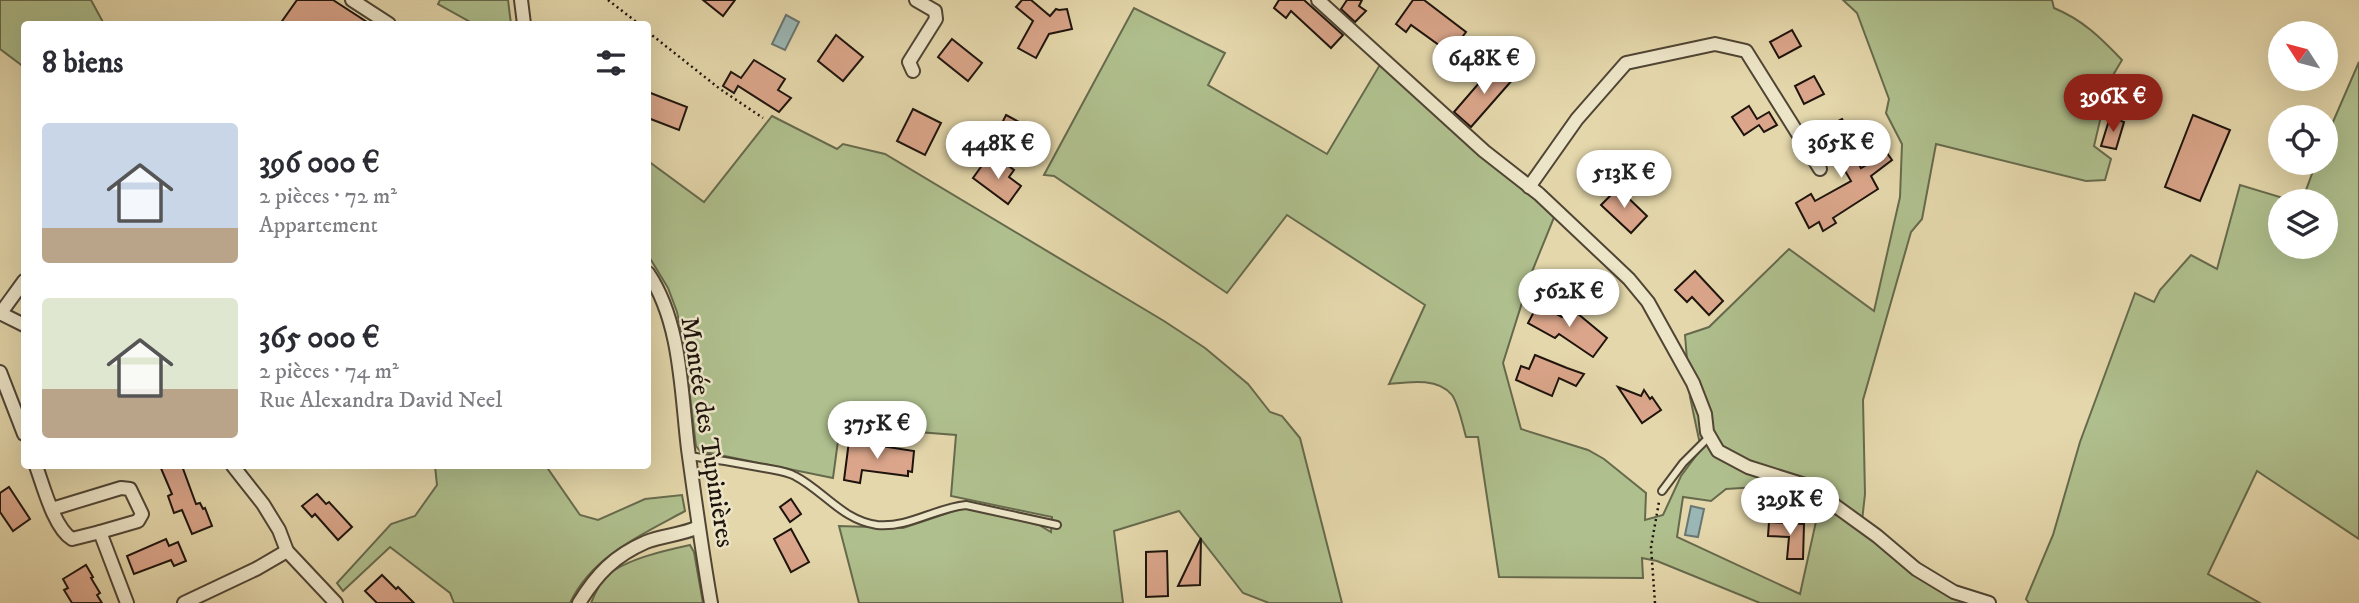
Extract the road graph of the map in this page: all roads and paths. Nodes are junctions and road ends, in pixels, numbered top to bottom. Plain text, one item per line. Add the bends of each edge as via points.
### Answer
1 (352, 0) edge
2 (521, 0) edge
3 (608, 0) edge
4 (916, 0) edge
5 (1318, 0) edge
6 (384, 21) edge
7 (524, 21) edge
8 (635, 21) edge
9 (651, 34) edge
10 (913, 71) dead end
11 (763, 118) dead end
12 (1820, 169) dead end
13 (1530, 187) junction
14 (651, 278) edge
15 (21, 285) edge
16 (0, 314) edge
17 (21, 324) edge
18 (0, 372) edge
19 (21, 426) edge
20 (1709, 436) junction
21 (689, 456) junction
22 (37, 469) edge
23 (235, 469) edge
24 (1662, 491) joint
25 (52, 509) junction
26 (1057, 524) dead end
27 (698, 527) junction
28 (100, 532) junction
29 (287, 551) junction
30 (127, 603) edge
31 (186, 603) edge
32 (336, 603) edge
33 (579, 603) edge
34 (711, 603) edge
35 (1655, 603) edge
36 (1989, 603) edge

1 - 6 street
2 - 7 street
3 - 8 path
4 - 10 street via 935,12 936,19 909,62
5 - 13 street
9 - 11 path
12 - 13 street via 1746,51 1716,44 1626,63 1577,119
13 - 20 street via 1602,252 1648,302 1693,383
14 - 21 street, Montée des Tupinières via 673,337
15 - 16 street
16 - 17 street
18 - 19 street
20 - 24 lane
20 - 36 street via 1717,451 1748,467 1808,486 1916,569 1954,592
21 - 26 lane via 790,474 865,523 902,524 965,505
21 - 27 street, Montée des Tupinières
22 - 25 street
23 - 29 street via 274,521
24 - 35 path via 1651,547
25 - 28 street via 72,539
25 - 28 street via 130,489 142,514 138,521
27 - 33 street via 646,542 610,564
27 - 34 street, Montée des Tupinières
28 - 30 street
29 - 31 street
29 - 32 street

